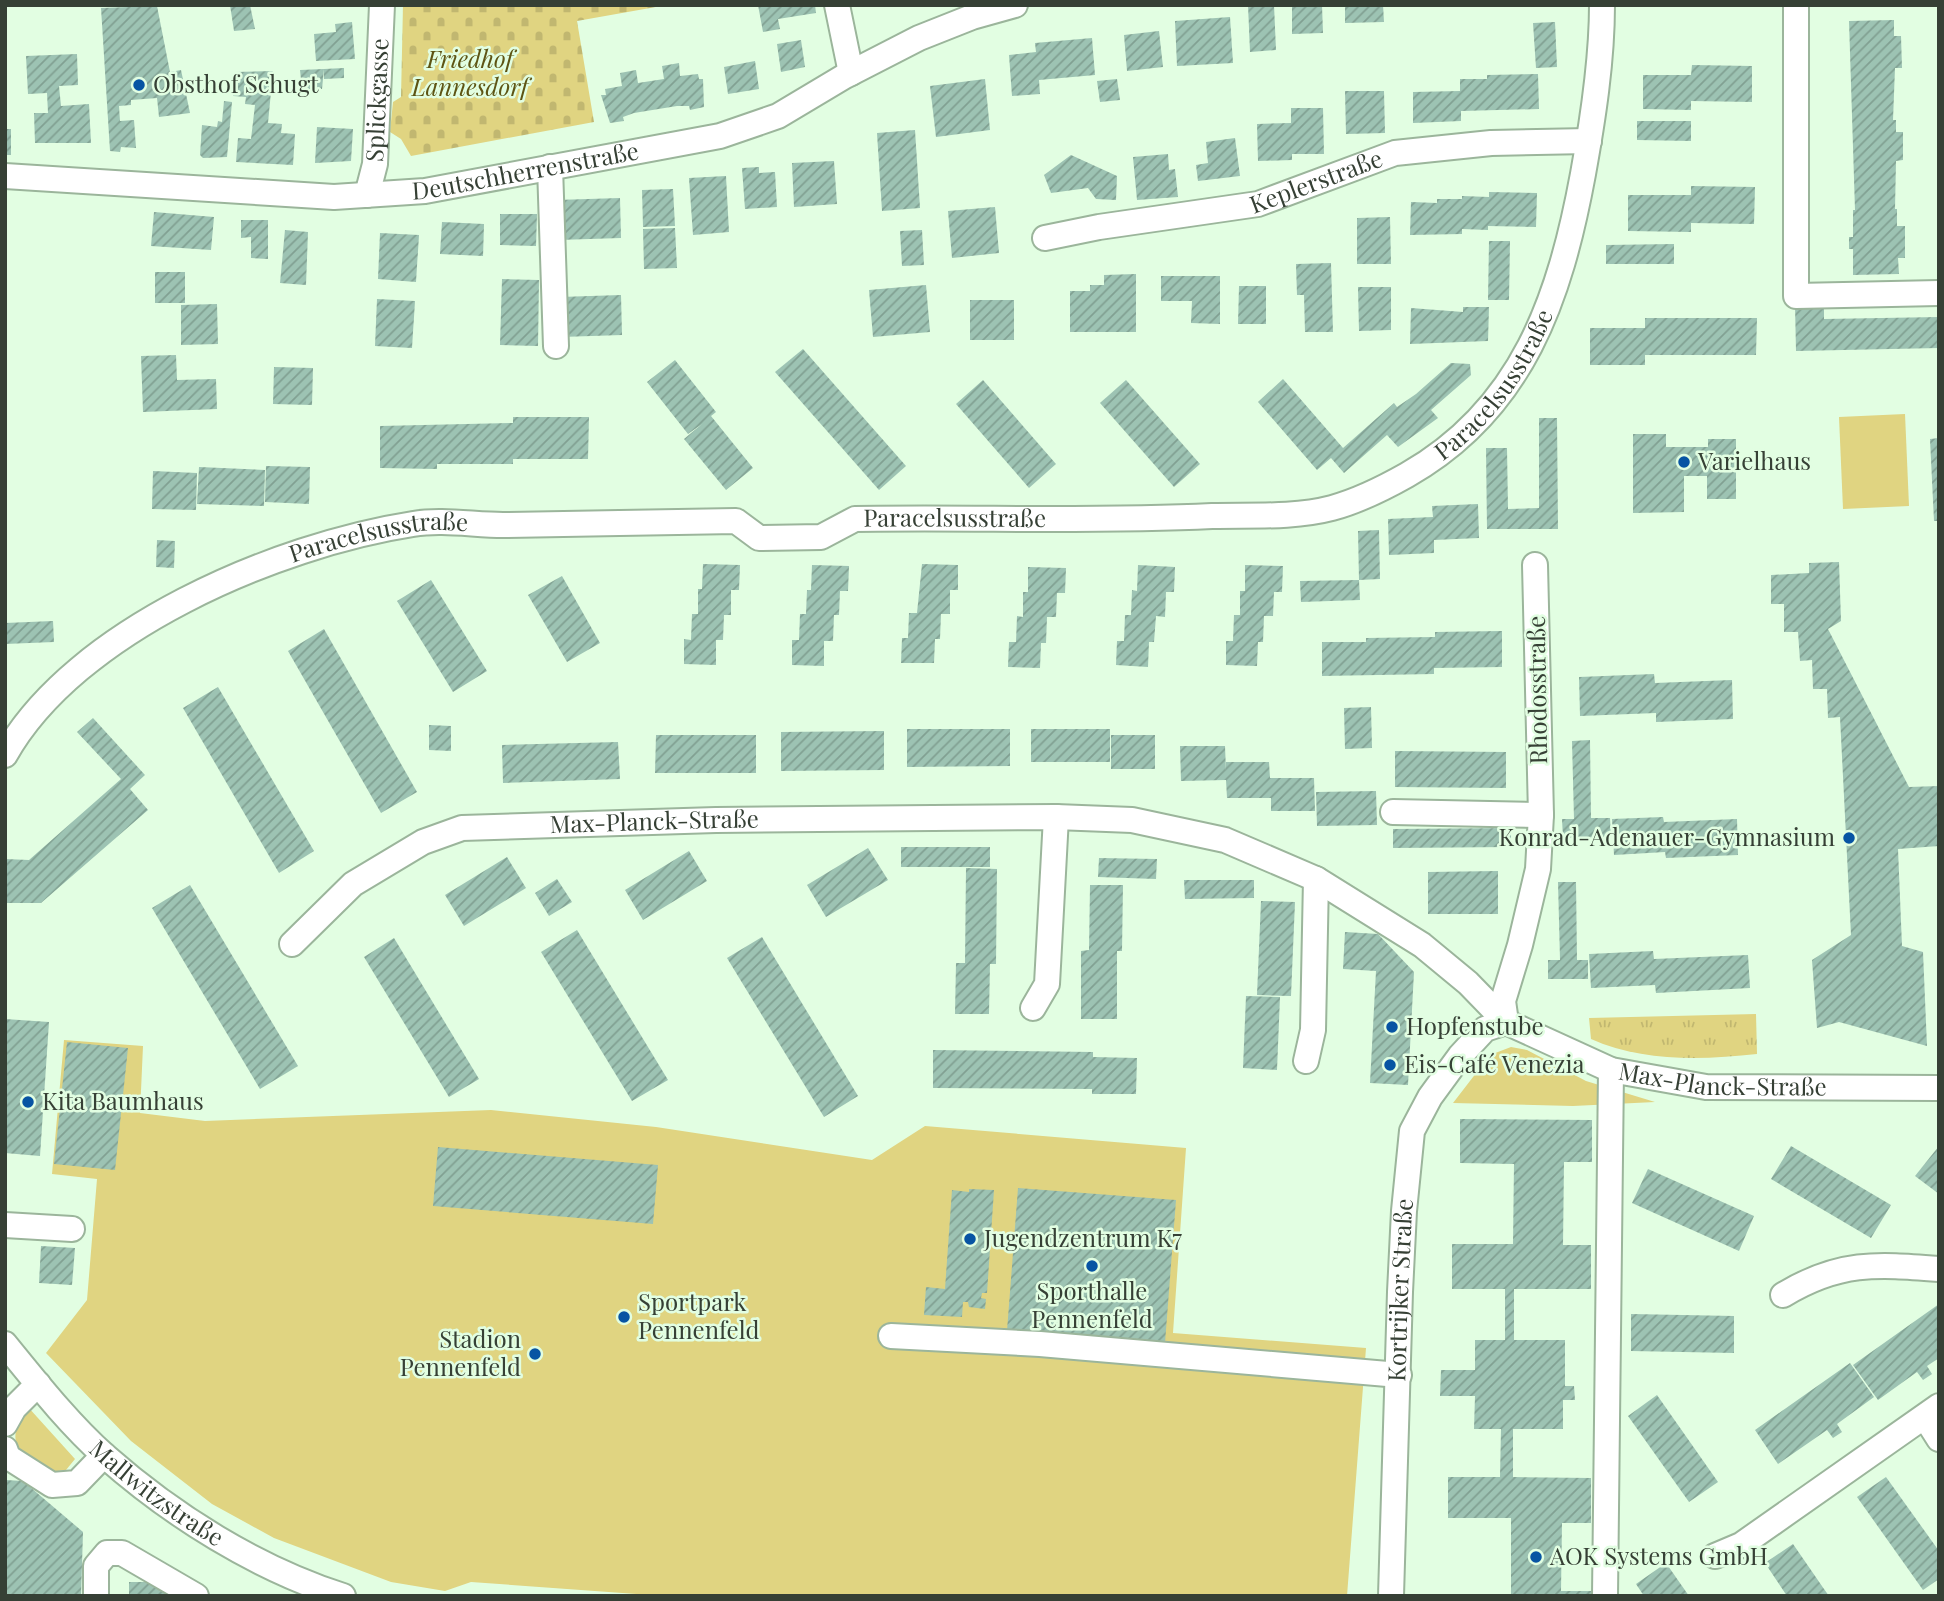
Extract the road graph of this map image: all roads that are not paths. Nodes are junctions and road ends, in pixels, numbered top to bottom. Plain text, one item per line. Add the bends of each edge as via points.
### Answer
1 (382, 5) edge
2 (837, 5) edge
3 (1015, 5) edge
4 (1602, 5) edge
5 (1796, 5) edge
6 (851, 73) junction
7 (1589, 141) junction
8 (550, 167) junction
9 (5, 176) edge
10 (367, 195) junction
11 (1045, 238) dead end
12 (1939, 293) edge
13 (556, 346) dead end
14 (1535, 565) dead end
15 (5, 755) edge
16 (1393, 812) dead end
17 (1541, 815) junction
18 (1056, 817) junction
19 (1316, 879) junction
20 (292, 944) dead end
21 (1033, 1008) dead end
22 (1506, 1022) junction
23 (1306, 1061) dead end
24 (1611, 1070) junction
25 (1939, 1088) edge
26 (5, 1225) edge
27 (72, 1229) dead end
28 (1939, 1269) edge
29 (1783, 1295) dead end
30 (891, 1336) dead end
31 (5, 1344) edge
32 (1399, 1374) junction
33 (37, 1384) junction
34 (1932, 1411) edge
35 (8, 1413) edge
36 (1939, 1439) edge
37 (5, 1449) edge
38 (104, 1455) junction
39 (1715, 1556) dead end
40 (96, 1596) edge
41 (196, 1596) edge
42 (341, 1596) edge
43 (1391, 1596) edge
44 (1605, 1596) edge

1 - 10 street, Splickgasse via 375,164
2 - 6 street
3 - 6 street, Deutschherrenstraße via 919,38
4 - 7 street, Paracelsusstraße
5 - 12 street via 1796,296
6 - 8 street, Deutschherrenstraße via 778,116 720,136
7 - 11 street, Keplerstraße via 1491,143 1395,153 1258,204
7 - 15 street, Paracelsusstraße via 1560,279 1538,332 1509,383 1469,432 1434,460 1333,508 1179,518 855,519 821,537 759,538 736,521 415,523 249,569 135,626 66,681
8 - 10 street, Deutschherrenstraße via 425,191
8 - 13 street
9 - 10 street, Deutschherrenstraße via 232,193
14 - 17 street, Rhodosstraße
16 - 17 street
17 - 22 street, Rhodosstraße via 1538,869 1503,1001
18 - 19 street, Max-Planck-Straße via 1132,820 1224,840
18 - 20 street, Max-Planck-Straße via 704,820 462,828 423,842 353,884
18 - 21 street via 1047,984
19 - 22 street, Max-Planck-Straße via 1422,945
19 - 23 street via 1313,1030
22 - 24 street, Max-Planck-Straße
22 - 32 street, Kortrijker Straße via 1485,1029 1460,1056 1412,1131 1404,1210
24 - 25 street, Max-Planck-Straße via 1706,1087
24 - 44 street
26 - 27 street
28 - 29 street via 1843,1269 1812,1277
30 - 32 street
31 - 33 street, Mallwitzstraße
32 - 43 street, Kortrijker Straße
33 - 35 street
33 - 38 street, Mallwitzstraße
34 - 36 street
34 - 39 street via 1741,1545
37 - 38 street via 8,1457 52,1485 77,1483
38 - 42 street, Mallwitzstraße via 186,1519 260,1562
40 - 41 street via 96,1566 107,1553 122,1553

